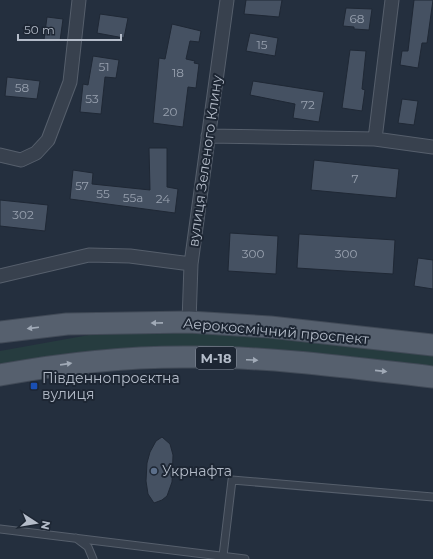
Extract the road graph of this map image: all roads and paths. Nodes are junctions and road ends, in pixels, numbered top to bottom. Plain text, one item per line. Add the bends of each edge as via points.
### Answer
1 (79, 0) edge
2 (227, 0) edge
3 (392, 0) edge
4 (208, 136) junction
5 (375, 139) junction
6 (433, 147) edge
7 (0, 155) edge
8 (191, 264) junction
9 (0, 276) edge
10 (189, 322) junction
11 (0, 332) edge
12 (433, 345) edge
13 (0, 374) edge
14 (433, 377) edge
15 (433, 497) edge
16 (0, 529) edge
17 (76, 538) junction
18 (223, 556) junction
19 (93, 559) edge
20 (246, 559) edge

1 - 7 street via 70,82 48,140 36,153 21,160
2 - 4 street, вулиця Зеленого Клину
3 - 5 street
4 - 5 street
4 - 8 street, вулиця Зеленого Клину
5 - 6 street
8 - 9 street via 130,256 89,255
8 - 10 street, вулиця Зеленого Клину
10 -> 11 main road, Аерокосмічний проспект via 67,324
10 - 12 main road, Аерокосмічний проспект via 270,327
13 -> 14 main road, М-18 via 101,360 195,357 280,361
15 - 18 lane via 232,480
16 - 17 lane
17 - 18 lane
17 - 19 lane via 88,547
18 - 20 lane

